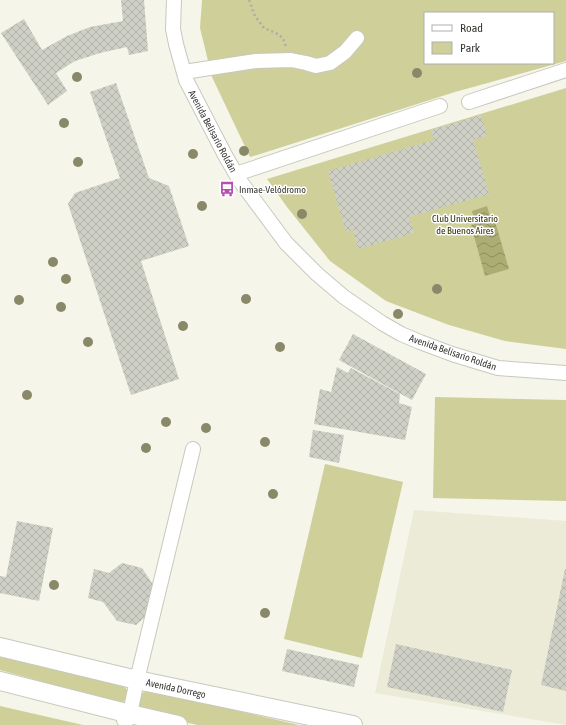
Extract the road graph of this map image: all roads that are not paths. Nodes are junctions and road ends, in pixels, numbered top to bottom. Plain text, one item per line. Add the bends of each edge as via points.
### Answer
1 (174, 0) edge
2 (357, 38) dead end
3 (566, 70) edge
4 (184, 72) junction
5 (469, 102) dead end
6 (440, 106) dead end
7 (236, 174) junction
8 (566, 373) edge
9 (193, 449) dead end
10 (0, 647) edge
11 (137, 680) junction
12 (0, 681) edge
13 (0, 688) edge
14 (130, 714) junction
15 (334, 723) edge
16 (178, 725) edge
17 (353, 725) edge

1 - 4 street, Avenida Belisario Roldán via 173,29
2 - 4 street via 345,52 330,63 316,66 290,60 256,61
3 - 5 street
4 - 7 street, Avenida Belisario Roldán
6 - 7 street
7 - 8 street, Avenida Belisario Roldán via 286,243 316,274 382,323 420,342 498,368
9 - 11 street
10 - 11 main road, Avenida Dorrego
11 - 14 street
11 - 15 main road, Avenida Dorrego
12 - 14 main road
13 - 14 street via 124,720 129,718
14 - 16 main road
15 - 17 main road, Avenida Dorrego

